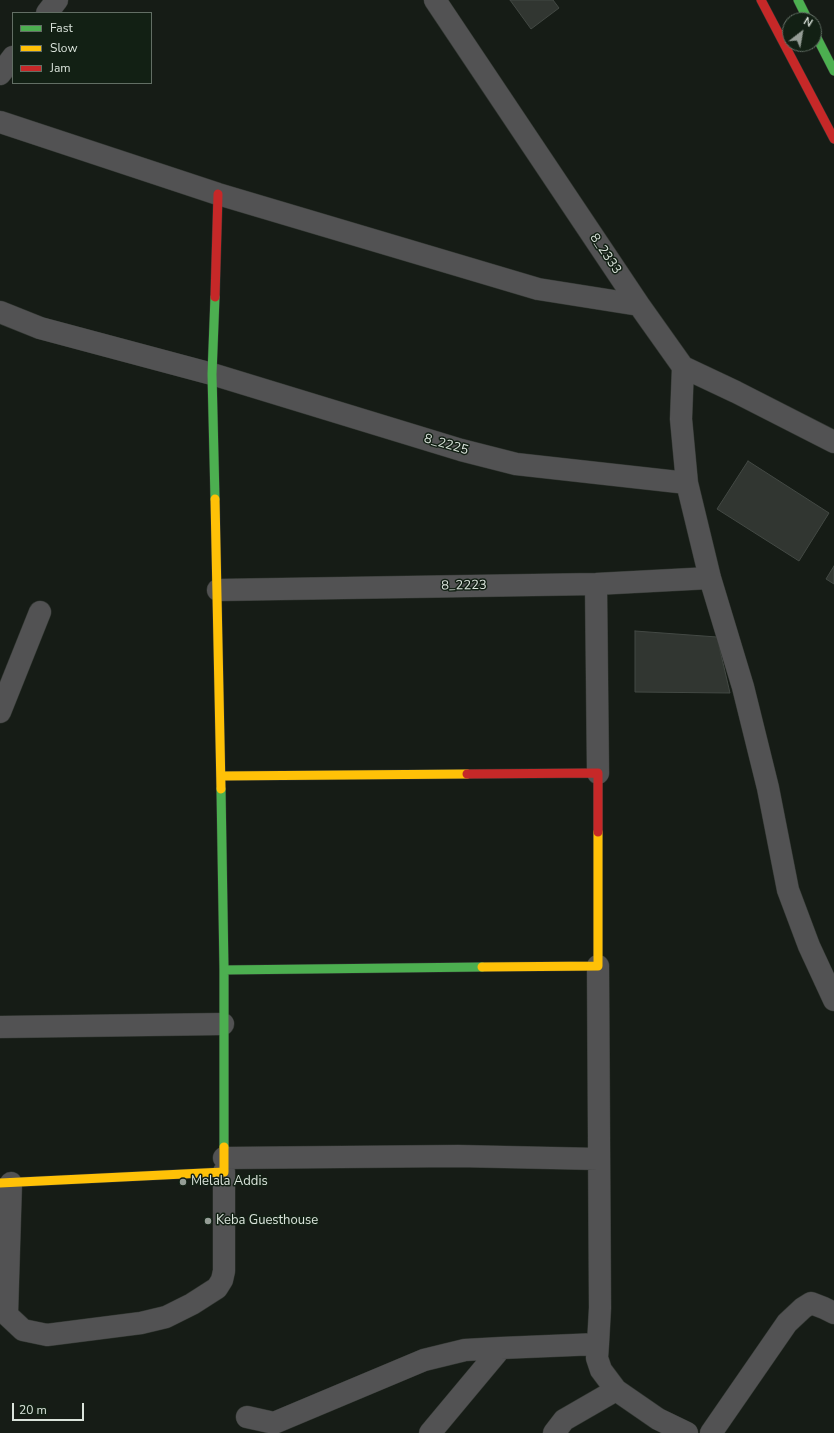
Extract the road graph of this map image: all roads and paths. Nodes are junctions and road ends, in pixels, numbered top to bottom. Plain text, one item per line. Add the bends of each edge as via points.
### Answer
1 (57, 0) edge
2 (435, 0) edge
3 (761, 0) edge
4 (798, 0) edge
5 (48, 12) edge
6 (804, 12) edge
7 (822, 48) edge
8 (12, 58) edge
9 (834, 71) edge
10 (0, 74) edge
11 (0, 122) edge
12 (834, 139) edge
13 (218, 194) junction
14 (639, 305) junction
15 (0, 312) edge
16 (683, 367) junction
17 (212, 374) junction
18 (834, 442) edge
19 (687, 483) junction
20 (710, 578) junction
21 (596, 584) junction
22 (218, 590) junction
23 (40, 612) dead end
24 (0, 712) edge
25 (598, 773) junction
26 (221, 776) junction
27 (598, 966) junction
28 (224, 970) junction
29 (834, 1000) edge
30 (223, 1024) junction
31 (0, 1027) edge
32 (598, 1159) junction
33 (224, 1165) junction
34 (5, 1183) edge
35 (834, 1313) edge
36 (598, 1344) junction
37 (501, 1348) junction
38 (616, 1390) junction
39 (247, 1417) dead end
40 (430, 1433) edge
41 (554, 1433) edge
42 (687, 1433) edge
43 (711, 1433) edge

1 - 5 street
2 - 14 street, 8_2333
3 - 12 street
4 - 6 street
7 - 9 street
8 - 10 street
11 - 13 street
13 - 14 street via 538,288
13 - 17 street
14 - 16 street, 8_2333
15 - 17 street, 8_2225 via 40,328
16 - 18 street, 8_2333
16 - 19 street via 681,419
17 - 19 street, 8_2225 via 461,450 516,464
17 - 22 street
19 - 20 street
20 - 21 street, 8_2223
20 - 29 street via 743,687 768,788 788,890 809,946
21 - 22 street, 8_2223
21 - 25 street
22 - 26 street
23 - 24 street
25 - 26 street
25 - 27 street
26 - 28 street
27 - 28 street
27 - 32 street
28 - 30 street
30 - 31 street
30 - 33 street
32 - 33 street via 458,1156
32 - 36 street
33 - 34 street
33 - 34 street via 224,1271 217,1288 166,1317 141,1323 47,1335 23,1330 7,1315
35 - 43 street via 811,1303 787,1323
36 - 37 street
36 - 38 street via 597,1358 601,1370
37 - 39 street via 465,1350 424,1360 274,1422
37 - 40 street
38 - 41 street via 564,1420
38 - 42 street via 658,1419

